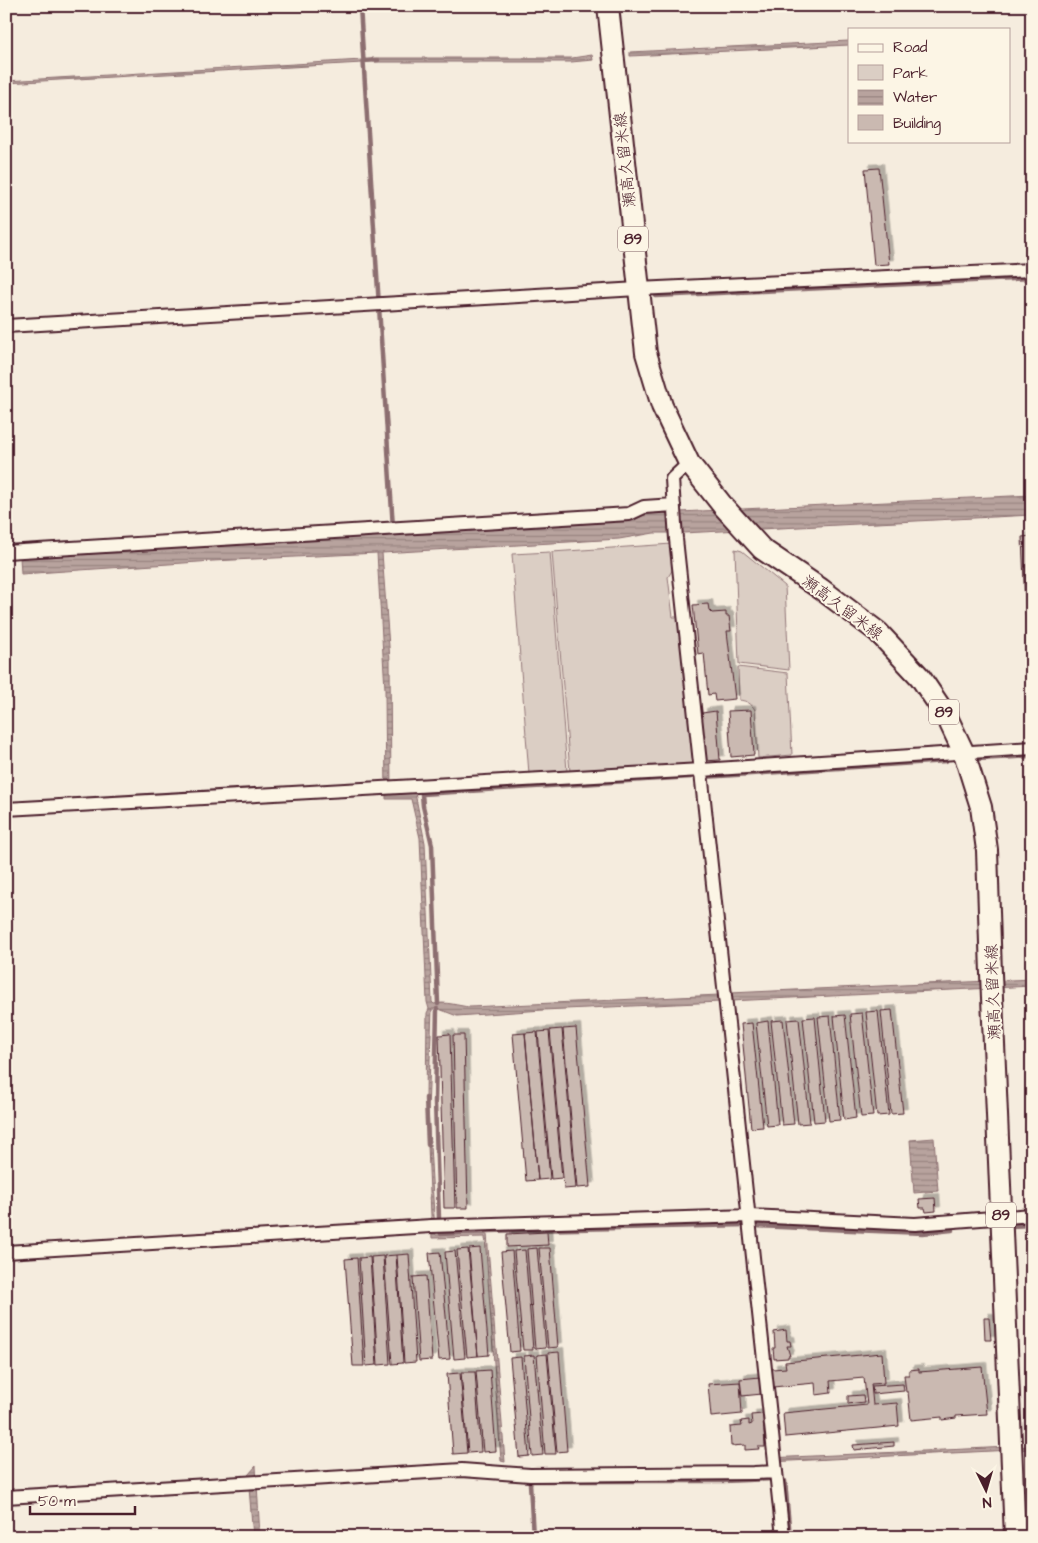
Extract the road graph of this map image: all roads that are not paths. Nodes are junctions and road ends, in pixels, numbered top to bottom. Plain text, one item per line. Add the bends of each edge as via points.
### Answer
1 (608, 6) edge
2 (1032, 270) edge
3 (638, 289) junction
4 (6, 326) edge
5 (689, 463) junction
6 (674, 505) junction
7 (6, 552) edge
8 (1032, 748) edge
9 (964, 753) junction
10 (701, 770) junction
11 (6, 809) edge
12 (1032, 1215) edge
13 (749, 1216) junction
14 (1001, 1217) junction
15 (6, 1252) edge
16 (776, 1472) junction
17 (6, 1497) edge
18 (783, 1537) edge
19 (1015, 1537) edge

1 - 3 main road, 瀬高久留米線 / 89
2 - 3 street
3 - 4 street
3 - 5 main road, 瀬高久留米線 / 89 via 646,353 662,406
5 - 6 street via 672,479
5 - 9 main road, 瀬高久留米線 / 89 via 762,548 878,632 920,676 947,717
6 - 7 street via 644,507 629,514
6 - 10 street
8 - 9 street
9 - 10 street
9 - 14 main road, 瀬高久留米線 / 89 via 981,807 987,850
10 - 11 street
10 - 13 street
12 - 14 street
13 - 14 street via 915,1224
13 - 15 street via 431,1226
13 - 16 street
14 - 19 main road, 瀬高久留米線 / 89
16 - 17 street via 530,1475 462,1470
16 - 18 street

